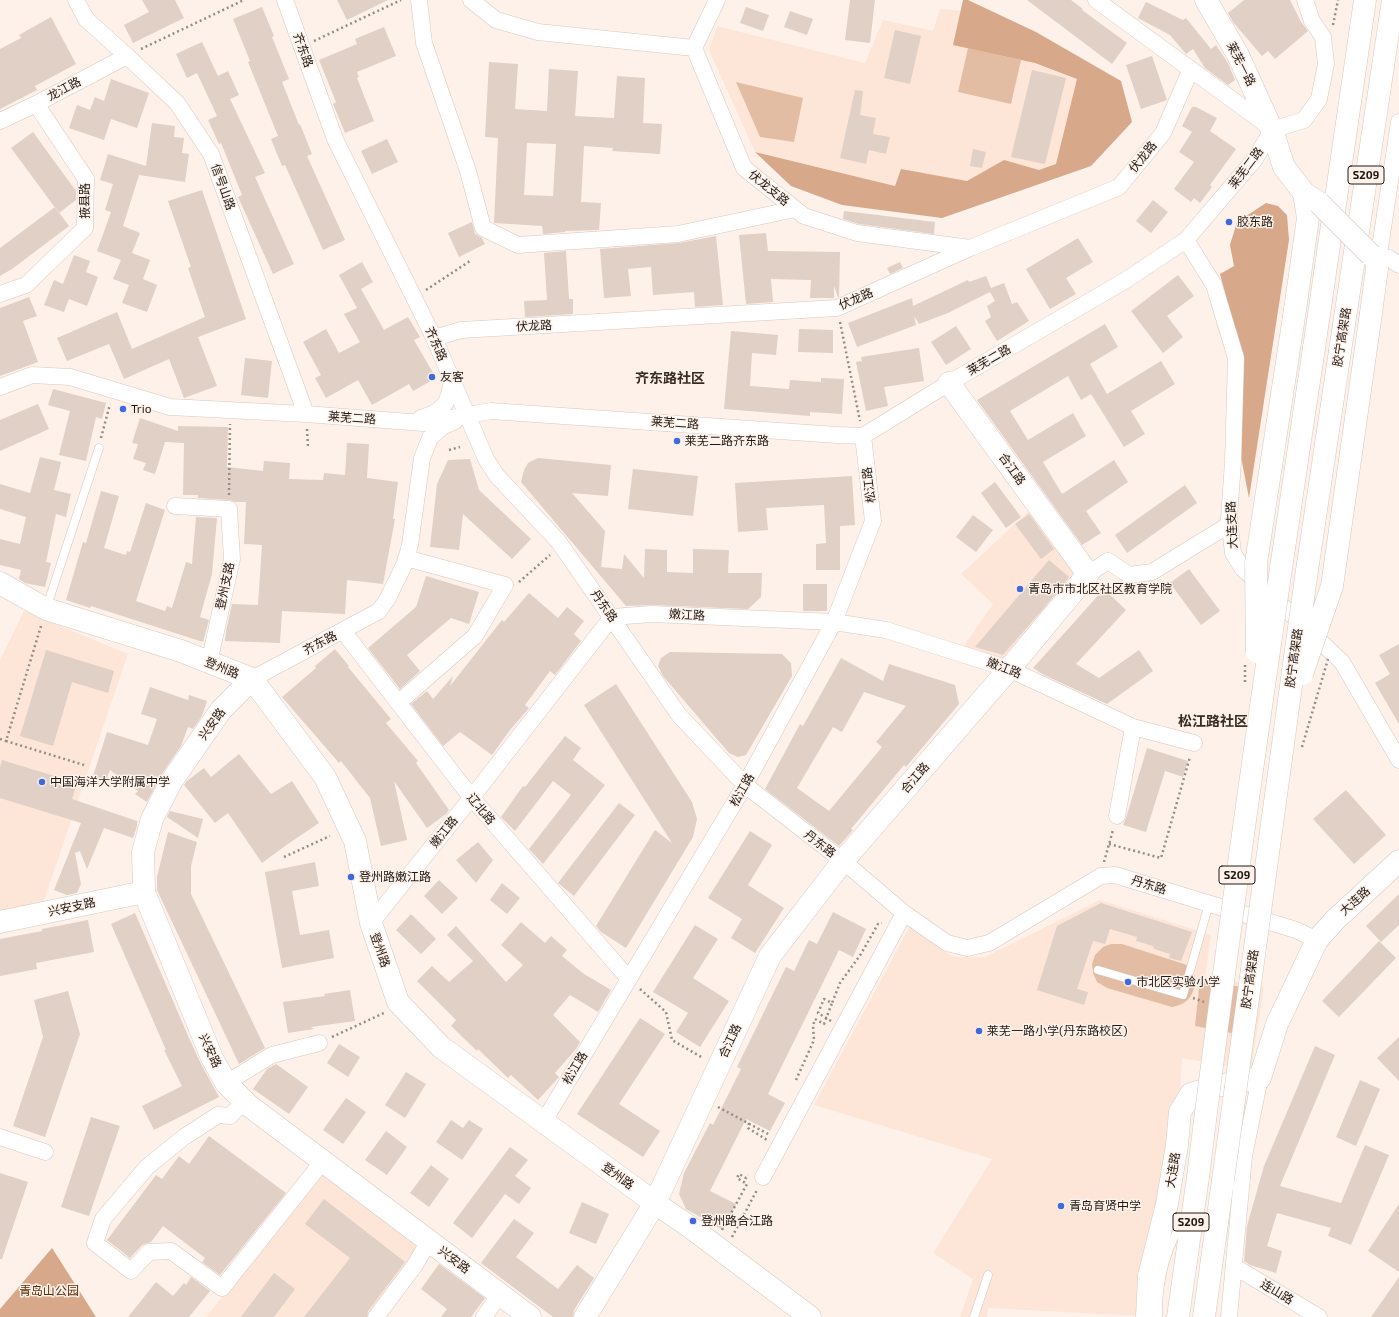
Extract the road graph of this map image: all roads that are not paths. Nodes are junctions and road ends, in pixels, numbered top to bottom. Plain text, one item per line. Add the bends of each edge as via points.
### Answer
1 (76, 0) edge
2 (285, 0) edge
3 (419, 0) edge
4 (471, 0) edge
5 (716, 0) edge
6 (1096, 0) edge
7 (1206, 0) edge
8 (1305, 0) edge
9 (1365, 0) edge
10 (1393, 0) edge
11 (694, 48) junction
12 (128, 56) junction
13 (1191, 69) junction
14 (36, 104) junction
15 (0, 121) edge
16 (1399, 122) edge
17 (1272, 130) junction
18 (1398, 139) edge
19 (1312, 198) junction
20 (795, 209) junction
21 (1186, 240) junction
22 (970, 248) junction
23 (1383, 261) edge
24 (0, 294) edge
25 (434, 338) junction
26 (452, 380) junction
27 (949, 383) junction
28 (0, 387) edge
29 (306, 414) junction
30 (467, 415) junction
31 (400, 422) junction
32 (861, 429) junction
33 (99, 448) road end
34 (422, 458) junction
35 (175, 506) dead end
36 (1230, 524) junction
37 (406, 558) junction
38 (1088, 574) junction
39 (0, 583) edge
40 (46, 609) junction
41 (612, 617) junction
42 (834, 622) junction
43 (342, 631) junction
44 (209, 663) junction
45 (1009, 668) junction
46 (252, 679) junction
47 (398, 703) junction
48 (1258, 717) junction
49 (1286, 720) junction
50 (1133, 727) junction
51 (1194, 743) road end
52 (1399, 760) edge
53 (745, 786) junction
54 (471, 797) junction
55 (1117, 816) road end
56 (843, 861) junction
57 (1399, 861) edge
58 (144, 892) junction
59 (1209, 904) junction
60 (902, 917) dead end
61 (0, 922) edge
62 (371, 923) junction
63 (1317, 940) junction
64 (1098, 970) dead end
65 (634, 984) junction
66 (319, 1043) road end
67 (1260, 1078) junction
68 (226, 1083) junction
69 (244, 1101) junction
70 (544, 1121) junction
71 (0, 1137) edge
72 (46, 1152) dead end
73 (323, 1161) junction
74 (763, 1177) road end
75 (1195, 1200) junction
76 (654, 1203) junction
77 (429, 1241) junction
78 (1235, 1267) junction
79 (988, 1275) dead end
80 (500, 1294) junction
81 (376, 1317) edge
82 (484, 1317) edge
83 (530, 1317) edge
84 (585, 1317) edge
85 (810, 1317) edge
86 (974, 1317) edge
87 (1147, 1317) edge
88 (1158, 1317) edge
89 (1178, 1317) edge
90 (1204, 1317) edge
91 (1229, 1317) edge
92 (1319, 1317) edge

1 - 12 street, 信号山路 via 86,19
2 - 25 street, 齐东路 via 335,139
3 - 20 street via 424,44 468,171 484,228 518,245 678,234
4 - 11 street via 496,20 538,32
5 - 11 street
6 - 13 street
7 - 17 main road, 莱芜一路 via 1238,55
8 - 17 street via 1312,21 1323,37 1326,64 1319,99 1304,120
9 - 48 main road, S209, bridge
10 - 49 main road, 胶宁高架路 / S209, bridge
11 - 20 street, 伏龙支路 via 744,168
12 - 14 street, 龙江路
12 - 29 street, 信号山路 via 177,103 211,154
13 - 17 street
13 - 22 street, 伏龙路 via 1163,132 1119,187
14 - 15 street, 龙江路
14 - 24 street, 掖县路 via 86,179 85,228 26,285
16 - 18 street
17 - 19 main road, 莱芜一路 via 1284,167
17 - 21 street, 莱芜二路 via 1255,159
18 - 23 street
19 - 23 main road, 莱芜一路, bridge
19 - 48 main road, bridge via 1256,563
20 - 22 street, 伏龙支路 via 804,216 857,234
21 - 27 street, 莱芜二路 via 1126,280
21 - 36 street, 大连支路 via 1214,285 1236,358
22 - 25 street, 伏龙路 via 837,308 461,330
23 - 49 main road, bridge via 1371,313 1332,586
25 - 26 street, 齐东路
26 - 30 street, 齐东路
26 - 31 street via 450,394 443,406 430,415
27 - 32 street, 莱芜二路
27 - 38 main road, 合江路
28 - 29 street, 莱芜二路 via 32,375 70,377 170,406
29 - 31 street, 莱芜二路
30 - 31 street, 莱芜二路 via 423,423
30 - 32 street, 莱芜二路 via 490,411 837,435
30 - 34 street, 齐东路 via 442,427 430,438
30 - 41 street, 丹东路 via 486,459 498,476 558,540
31 - 34 street via 415,428 422,436
32 - 42 street, 松江路 via 873,521
33 - 40 lane
34 - 37 street, 齐东路
35 - 44 street, 登州支路 via 229,509 232,559
36 - 38 street via 1152,572 1129,575 1108,561
36 - 52 street, 大连支路 via 1233,553 1242,568 1342,662
37 - 43 street, 齐东路 via 388,598 379,611
37 - 47 street via 505,585 476,636
38 - 45 main road, 合江路
39 - 40 main road, 登州路
40 - 44 main road, 登州路 via 181,651
41 - 42 street, 嫩江路 via 652,614
41 - 53 street, 丹东路 via 679,715
41 - 54 street, 嫩江路
42 - 45 street, 嫩江路 via 886,630
42 - 53 street, 松江路
43 - 46 street, 齐东路
43 - 47 street, 辽北路
44 - 46 main road, 登州路
45 - 50 street, 嫩江路
45 - 56 main road, 合江路
46 - 58 main road, 兴安路 via 221,710 171,782 152,819 142,852
46 - 62 main road, 登州路 via 325,777 355,841
47 - 54 street, 辽北路
48 - 75 main road, S209, bridge
49 - 90 main road, 胶宁高架路 / S209, bridge
50 - 51 street, 嫩江路
50 - 55 street
53 - 56 street, 丹东路
53 - 65 street, 松江路
54 - 62 street, 嫩江路
54 - 65 street, 辽北路
56 - 59 street, 丹东路 via 928,930 947,943 967,948 989,943 1101,876 1115,875
56 - 76 main road, 合江路 via 770,956
57 - 63 main road, 大连路
58 - 61 main road, 兴安支路
58 - 68 main road, 兴安路 via 212,1058
59 - 63 street, 丹东路 via 1296,930
59 - 64 lane via 1183,995
60 - 74 street
62 - 70 main road, 登州路 via 398,1002 440,1047
63 - 67 main road, 大连路 via 1277,1024
65 - 70 street, 松江路
66 - 68 street via 272,1055
67 - 78 street, 大连路 via 1244,1156
67 - 87 main road, 大连路 via 1191,1094 1180,1112 1167,1204 1149,1276
68 - 69 main road, 兴安路
69 - 73 main road, 兴安路
69 - 73 street via 230,1116 218,1115 184,1137 147,1167 103,1219 95,1243 130,1271 149,1252 171,1252 222,1288
70 - 76 main road, 登州路
71 - 72 street
73 - 77 main road, 兴安路
75 - 88 lane via 1176,1230 1163,1264
75 - 89 main road, S209
76 - 84 main road
76 - 85 main road, 登州路
77 - 80 main road, 兴安路
77 - 81 street via 415,1265
78 - 91 street, 大连路
78 - 92 street, 连山路
79 - 86 lane
80 - 82 street
80 - 83 main road, 兴安路

